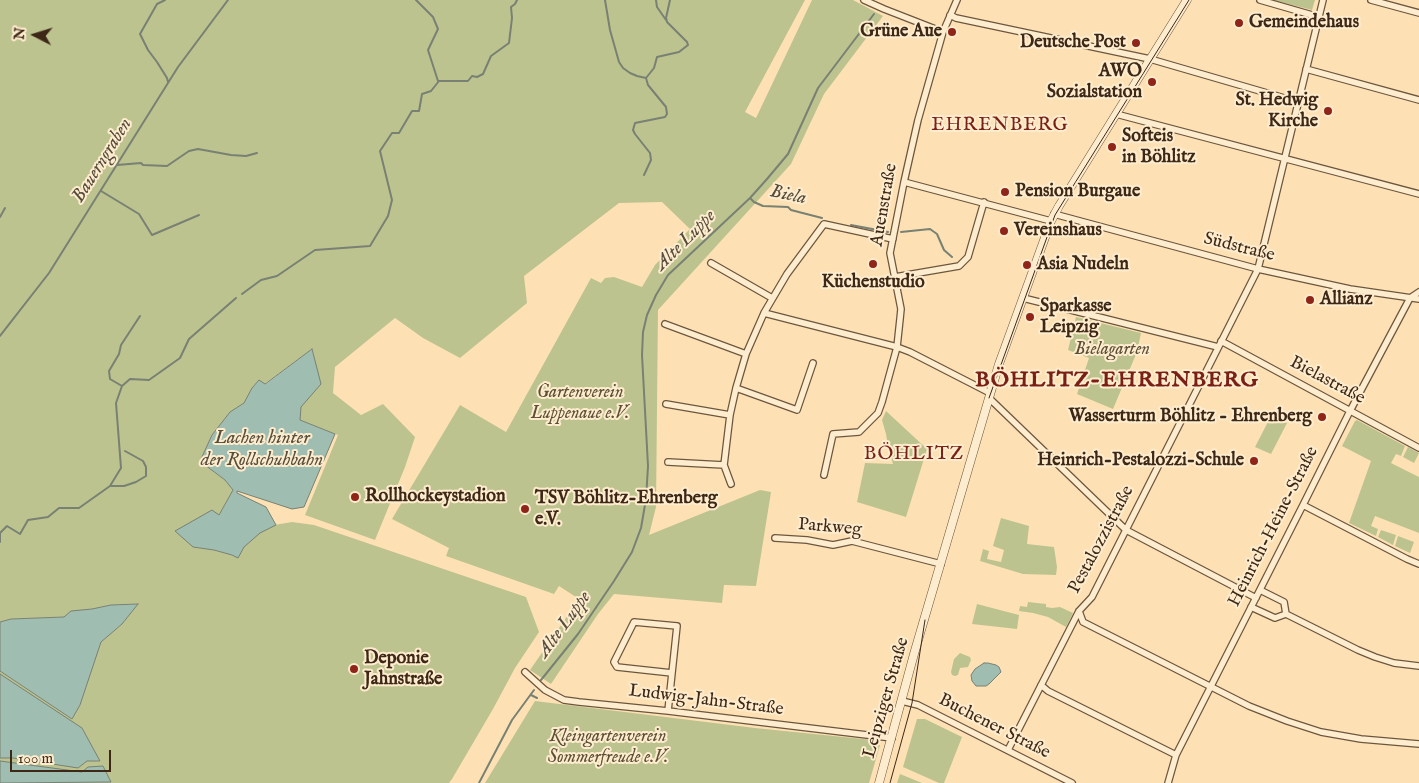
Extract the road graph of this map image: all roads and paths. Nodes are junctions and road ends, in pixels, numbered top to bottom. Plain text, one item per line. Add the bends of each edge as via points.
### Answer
1 (864, 0) edge
2 (957, 0) edge
3 (1187, 0) edge
4 (1260, 0) edge
5 (1323, 0) edge
6 (1371, 0) edge
7 (1419, 13) edge
8 (950, 15) junction
9 (1319, 16) junction
10 (944, 32) junction
11 (1150, 59) junction
12 (1306, 69) junction
13 (1419, 100) edge
14 (1298, 102) junction
15 (1116, 114) junction
16 (1285, 158) junction
17 (904, 182) junction
18 (1419, 194) edge
19 (984, 202) junction
20 (1052, 217) junction
21 (893, 238) junction
22 (711, 263) dead end
23 (1258, 269) junction
24 (895, 277) junction
25 (1419, 292) edge
26 (772, 298) junction
27 (1023, 298) junction
28 (1410, 298) junction
29 (1419, 299) edge
30 (764, 312) junction
31 (665, 324) dead end
32 (1220, 344) junction
33 (897, 347) junction
34 (746, 354) junction
35 (813, 363) dead end
36 (736, 388) junction
37 (989, 396) junction
38 (666, 404) dead end
39 (1350, 411) junction
40 (730, 415) junction
41 (1419, 448) edge
42 (668, 462) dead end
43 (724, 465) junction
44 (824, 475) dead end
45 (730, 484) dead end
46 (1303, 505) junction
47 (1126, 530) junction
48 (775, 538) dead end
49 (941, 564) junction
50 (1419, 564) edge
51 (1260, 590) junction
52 (1256, 598) junction
53 (1251, 607) junction
54 (1079, 612) junction
55 (1286, 614) junction
56 (1419, 666) edge
57 (524, 672) dead end
58 (672, 673) junction
59 (1041, 685) junction
60 (1211, 686) junction
61 (902, 701) junction
62 (668, 711) junction
63 (892, 738) junction
64 (1419, 744) edge
65 (1008, 750) junction
66 (1176, 755) junction
67 (879, 783) edge
68 (1072, 783) edge
69 (1168, 783) edge

1 - 10 street
2 - 8 street, Auenstraße
3 - 11 street
4 - 9 street
5 - 9 street, Pestalozzistraße
6 - 7 street
8 - 10 street, Auenstraße
8 - 11 street
9 - 12 street, Pestalozzistraße
10 - 17 street, Auenstraße
11 - 14 street
11 - 15 street
12 - 13 street
12 - 14 street, Pestalozzistraße
14 - 16 street, Pestalozzistraße
15 - 16 street
15 - 20 street
16 - 18 street
16 - 23 street, Pestalozzistraße
17 - 19 street, Südstraße
17 - 21 street, Auenstraße
19 - 20 street, Südstraße
19 - 24 street via 968,257 959,266
20 - 23 street, Südstraße
20 - 27 street
21 - 24 street, Auenstraße via 890,253
21 - 26 street via 824,224
22 - 26 street
23 - 28 street, Südstraße
23 - 32 street, Pestalozzistraße
24 - 33 street, Auenstraße via 901,310
25 - 28 street, Heinrich-Heine-Straße
26 - 30 street
27 - 32 street, Bielastraße
27 - 37 street
28 - 29 street, Südstraße
28 - 39 street, Heinrich-Heine-Straße
30 - 33 street
30 - 34 street
31 - 34 street
32 - 39 street, Bielastraße
32 - 47 street, Pestalozzistraße
33 - 37 street
33 - 44 street, Auenstraße via 878,413 859,432 833,434
34 - 36 street
35 - 36 street via 797,410
36 - 40 street
37 - 47 street
37 - 49 street, Leipziger Straße
38 - 40 street
39 - 41 street, Bielastraße
39 - 46 street, Heinrich-Heine-Straße
40 - 43 street
42 - 43 street
43 - 45 street
46 - 50 street
46 - 51 street, Heinrich-Heine-Straße
47 - 52 street
47 - 54 street, Pestalozzistraße via 1092,597
48 - 49 street, Parkweg via 833,546 852,542
49 - 61 street, Leipziger Straße
51 - 52 street, Heinrich-Heine-Straße
51 - 55 street via 1284,602
52 - 53 street, Heinrich-Heine-Straße
53 - 55 street via 1275,618
53 - 60 street, Heinrich-Heine-Straße
54 - 59 street, Pestalozzistraße
54 - 60 street via 1083,622
55 - 56 street via 1375,657
57 - 62 street, Ludwig-Jahn-Straße via 545,690 564,700
58 - 58 street via 677,626 634,622 614,662 617,667
58 - 62 street
59 - 65 street, Pestalozzistraße
59 - 66 street
60 - 64 street via 1249,706 1321,732
60 - 66 street, Heinrich-Heine-Straße
61 - 63 street, Leipziger Straße
61 - 65 street, Buchener Straße via 918,705
62 - 63 street, Ludwig-Jahn-Straße
63 - 67 street, Leipziger Straße
65 - 68 street, Buchener Straße
66 - 69 street, Heinrich-Heine-Straße

